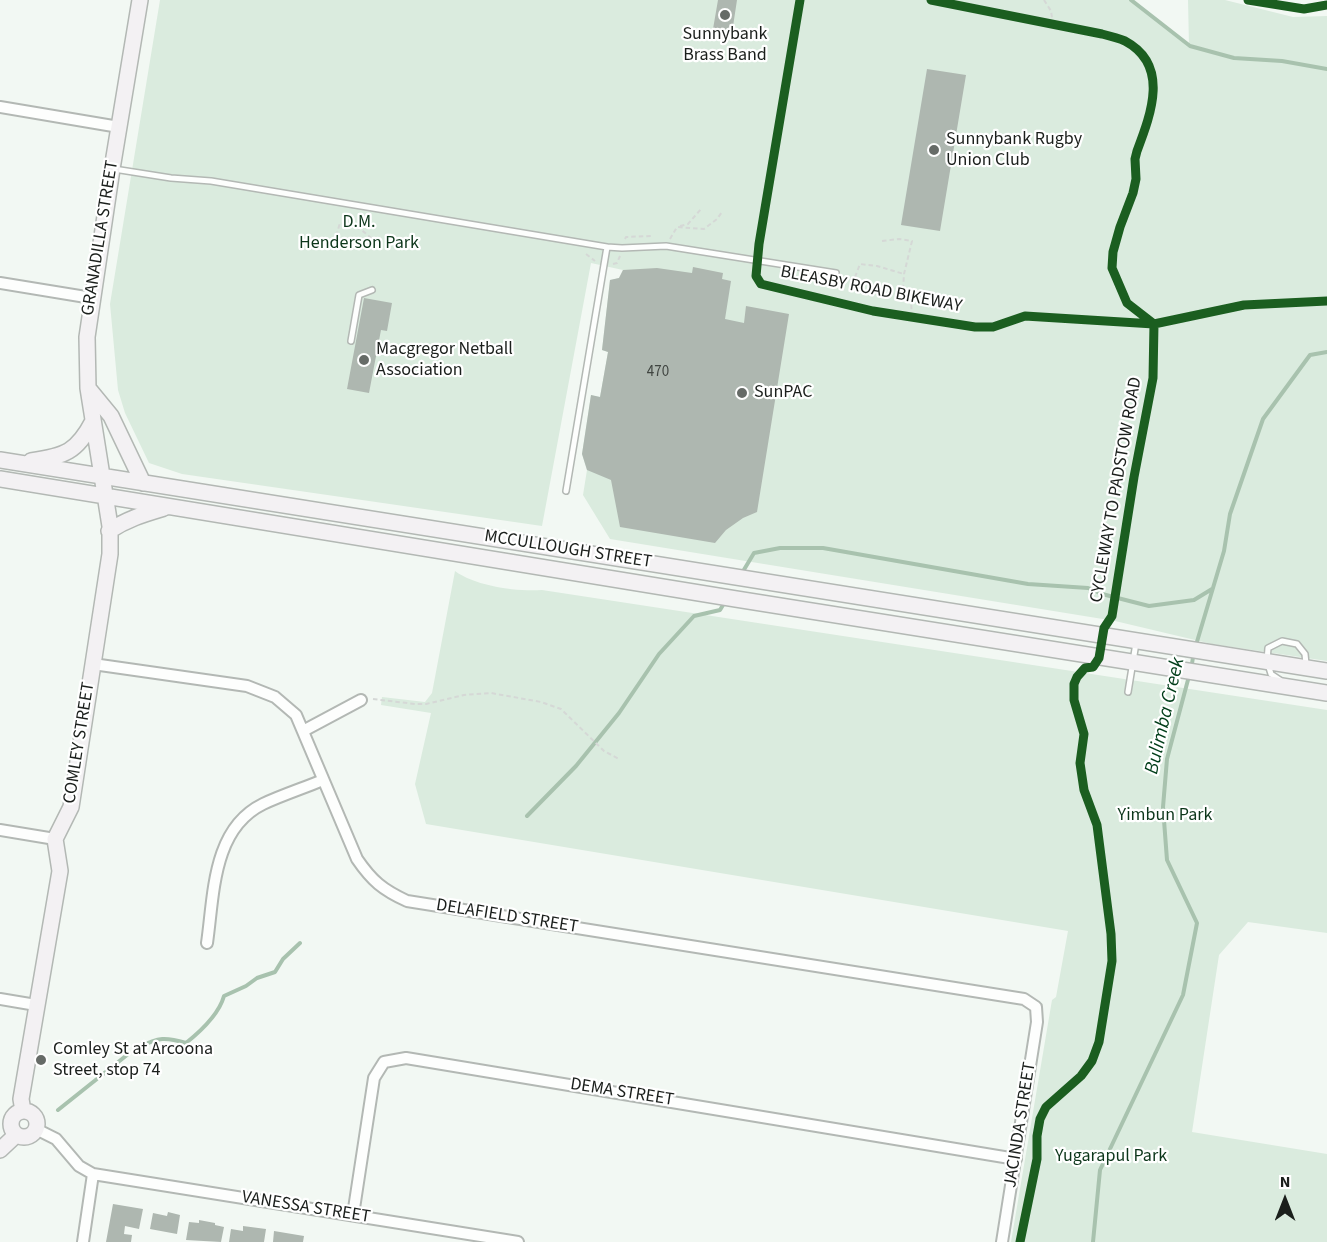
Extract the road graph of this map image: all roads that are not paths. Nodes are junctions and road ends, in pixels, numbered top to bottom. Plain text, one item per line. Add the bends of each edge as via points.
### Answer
1 (140, 0) edge
2 (0, 107) edge
3 (119, 127) junction
4 (112, 169) junction
5 (607, 247) junction
6 (836, 273) dead end
7 (0, 283) edge
8 (372, 290) dead end
9 (92, 298) junction
10 (351, 341) dead end
11 (88, 388) junction
12 (93, 421) junction
13 (0, 460) edge
14 (18, 463) junction
15 (101, 477) junction
16 (0, 479) edge
17 (143, 483) junction
18 (566, 491) dead end
19 (105, 496) junction
20 (169, 507) junction
21 (110, 531) junction
22 (557, 548) junction
23 (554, 570) junction
24 (1136, 639) junction
25 (1267, 661) junction
26 (1132, 663) junction
27 (93, 664) junction
28 (1305, 668) junction
29 (1327, 671) edge
30 (1292, 688) junction
31 (1128, 692) dead end
32 (1327, 693) edge
33 (361, 700) road end
34 (303, 731) junction
35 (323, 780) junction
36 (0, 830) edge
37 (55, 839) junction
38 (207, 943) dead end
39 (0, 999) edge
40 (36, 1005) junction
41 (1036, 1007) joint
42 (23, 1111) junction
43 (36, 1129) junction
44 (16, 1135) junction
45 (0, 1150) edge
46 (1016, 1159) junction
47 (93, 1174) junction
48 (353, 1215) junction
49 (83, 1242) edge
50 (519, 1242) edge
51 (1002, 1242) edge

1 - 3 main road, GRANADILLA STREET
2 - 3 street
3 - 4 main road, GRANADILLA STREET
4 - 5 lane via 212,181
4 - 9 main road, GRANADILLA STREET
5 - 6 lane via 666,246
5 - 18 lane
7 - 9 street
8 - 10 lane via 359,295
9 - 11 main road, GRANADILLA STREET via 87,337
11 - 12 main road, GRANADILLA STREET
11 - 17 main road via 111,416
12 - 14 main road via 83,441 72,450
12 - 15 main road, GRANADILLA STREET
13 - 14 main road, MCCULLOUGH STREET
14 - 15 main road, MCCULLOUGH STREET
15 - 17 main road, MCCULLOUGH STREET
15 - 19 main road, COMLEY STREET
16 - 19 main road, MCCULLOUGH STREET
17 - 22 main road, MCCULLOUGH STREET
19 - 20 main road, MCCULLOUGH STREET
19 - 21 main road, COMLEY STREET
20 - 21 main road via 138,515
20 - 23 main road, MCCULLOUGH STREET
21 - 27 main road, COMLEY STREET
22 - 23 lane
22 - 24 main road, MCCULLOUGH STREET
23 - 26 main road, MCCULLOUGH STREET
24 - 25 main road, MCCULLOUGH STREET
24 - 26 lane
25 - 28 main road, MCCULLOUGH STREET
25 - 28 lane via 1268,648 1282,641 1297,644 1305,654
25 - 30 lane via 1271,674
26 - 30 main road, MCCULLOUGH STREET
26 - 31 lane
27 - 34 street, DELAFIELD STREET via 247,686 275,697 296,715
27 - 37 main road, COMLEY STREET via 71,807
28 - 29 main road, MCCULLOUGH STREET
30 - 32 main road, MCCULLOUGH STREET
33 - 34 street
34 - 35 street, DELAFIELD STREET
35 - 38 street via 261,805 228,838 220,859
35 - 41 street, DELAFIELD STREET via 366,873 385,891 407,901 1024,999
36 - 37 street
37 - 40 main road via 60,872
39 - 40 street
40 - 42 main road via 21,1099
41 - 46 street, JACINDA STREET
42 - 43 main road via 37,1120
42 - 44 main road via 12,1118 11,1127
43 - 44 main road via 27,1137
43 - 47 street via 56,1139 79,1166
44 - 45 main road
46 - 48 street, DEMA STREET via 406,1058 384,1062 374,1078
46 - 51 street, JACINDA STREET
47 - 48 street, VANESSA STREET
47 - 49 street
48 - 50 street, VANESSA STREET

